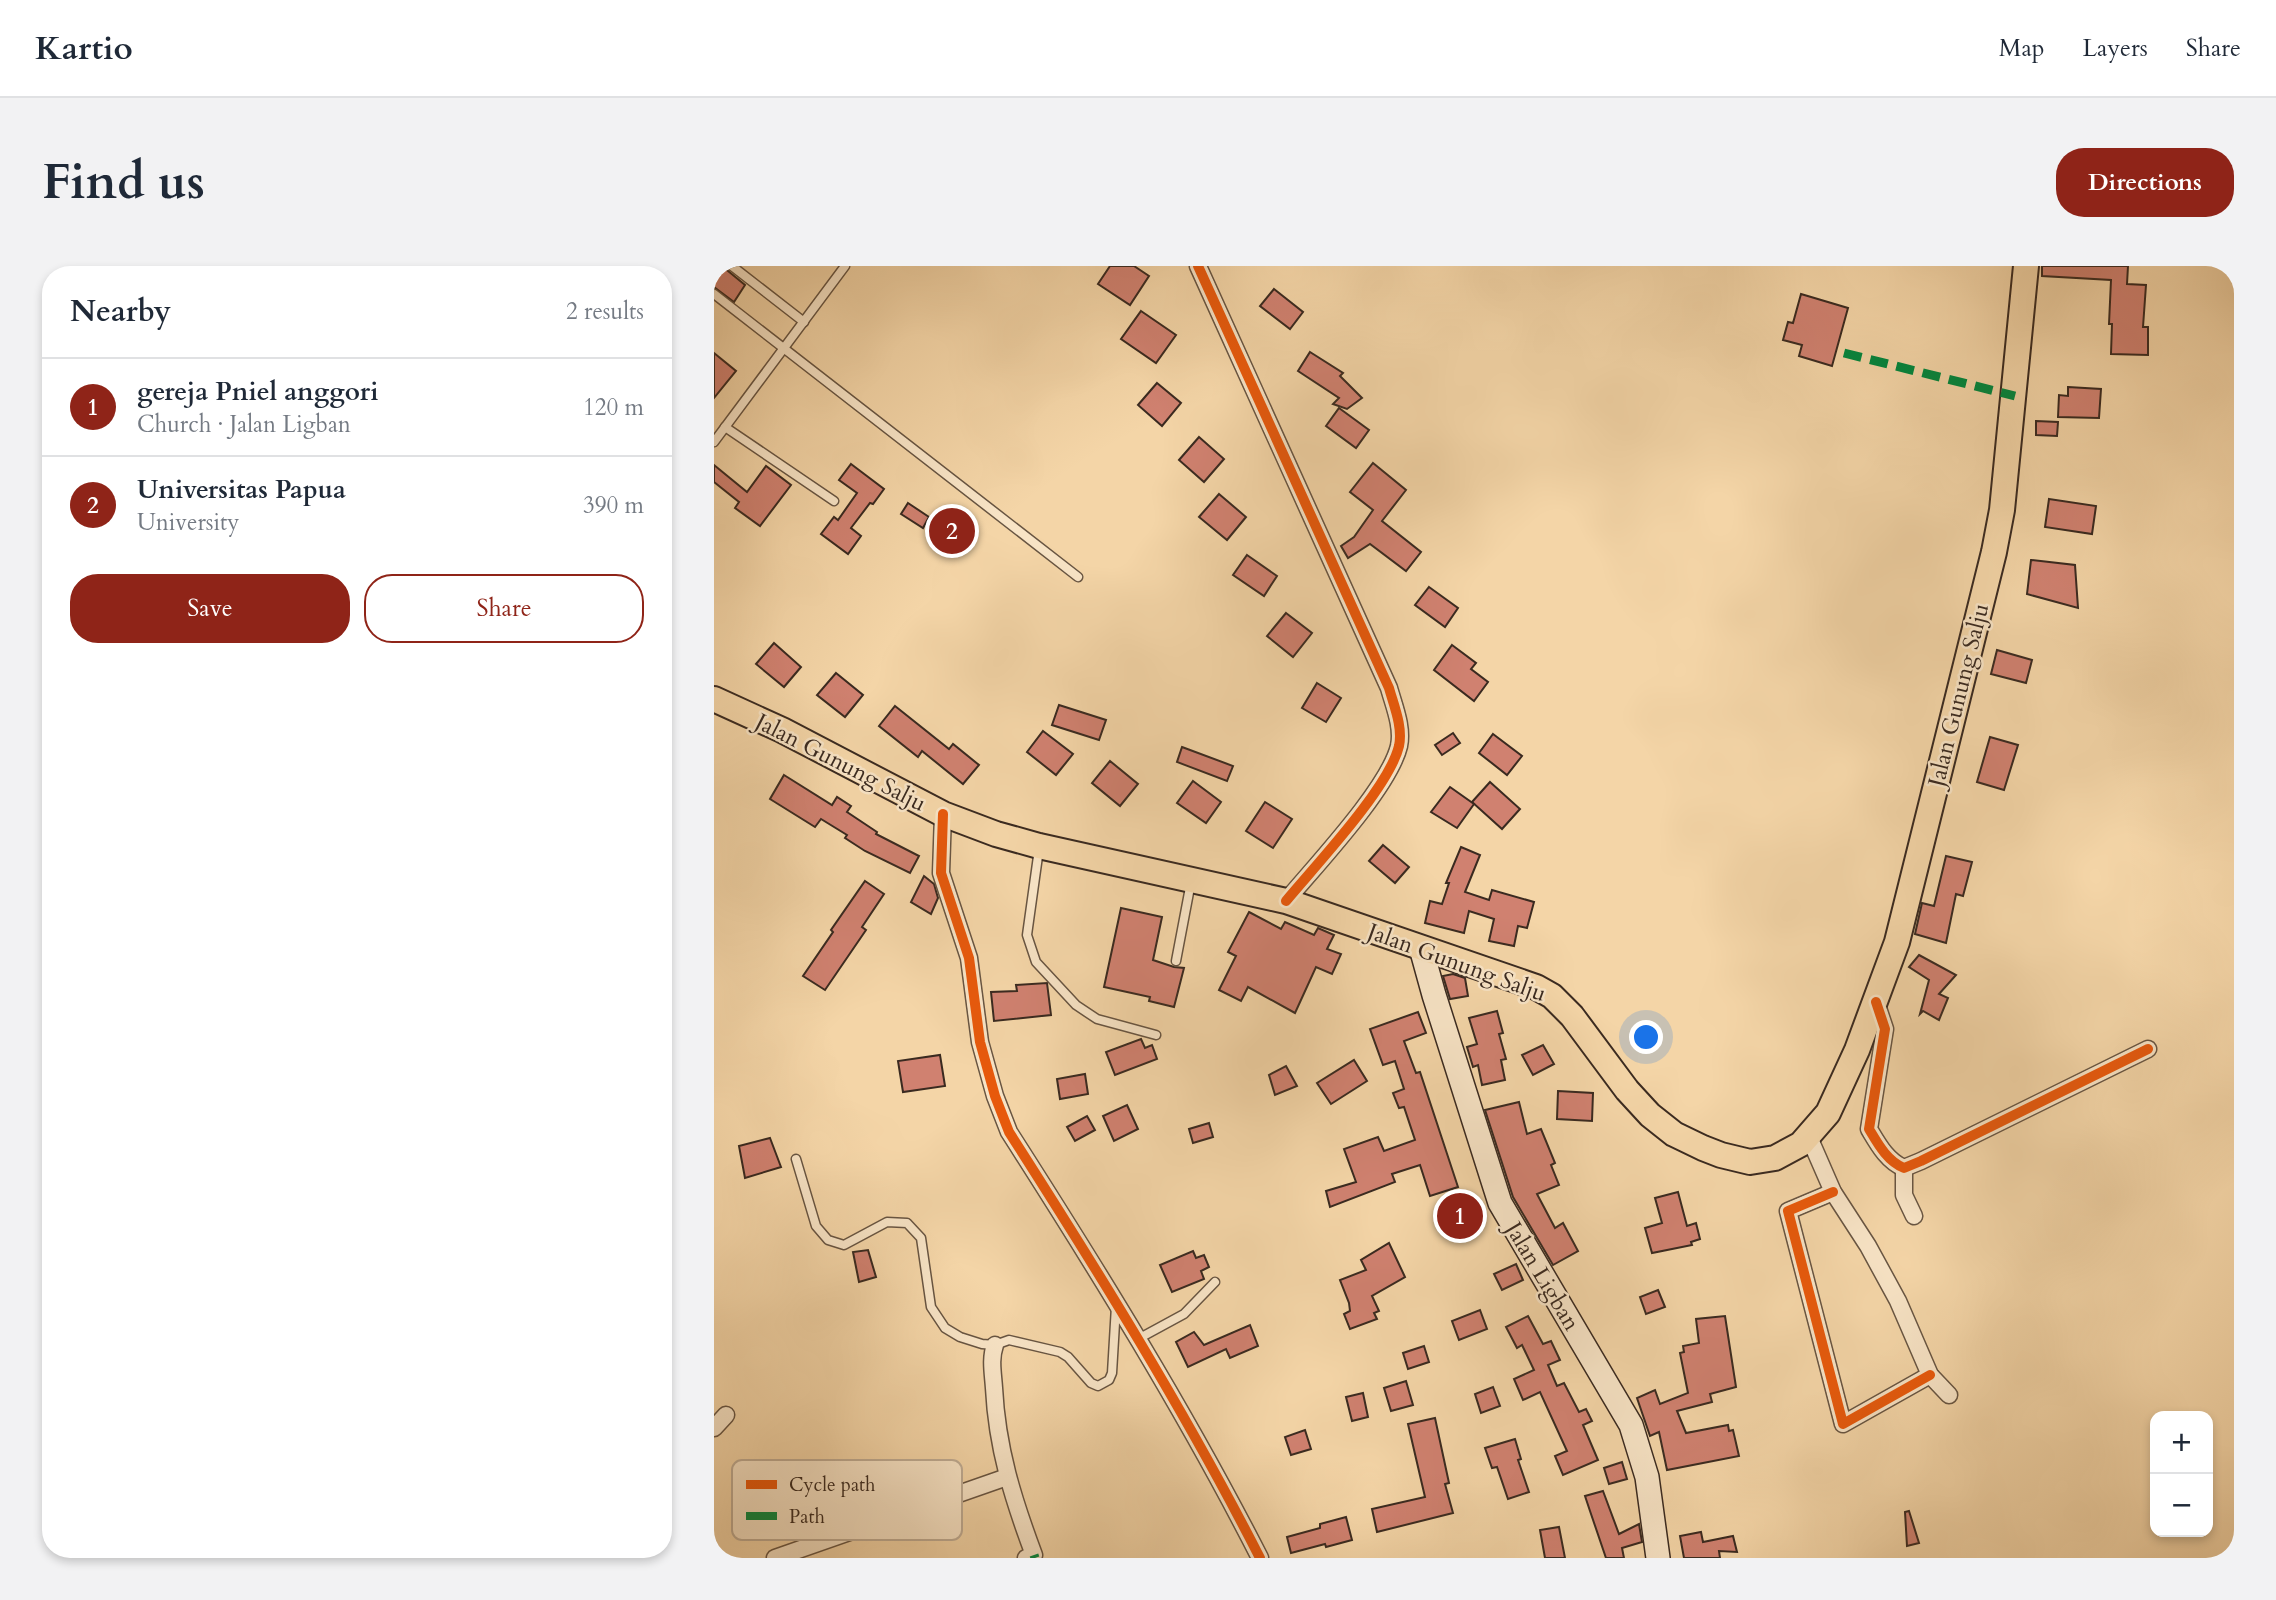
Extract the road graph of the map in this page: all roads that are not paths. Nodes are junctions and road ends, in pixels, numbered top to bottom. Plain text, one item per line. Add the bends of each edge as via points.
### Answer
1 (733, 266) edge
2 (845, 266) edge
3 (1198, 266) edge
4 (2026, 266) edge
5 (714, 294) edge
6 (804, 322) junction
7 (783, 349) junction
8 (725, 427) junction
9 (714, 442) edge
10 (834, 501) dead end
11 (1078, 578) dead end
12 (714, 699) edge
13 (943, 814) junction
14 (1039, 846) junction
15 (1191, 880) junction
16 (1286, 901) junction
17 (1421, 948) junction
18 (1176, 961) dead end
19 (1876, 1002) junction
20 (1156, 1035) dead end
21 (2148, 1049) dead end
22 (1809, 1137) junction
23 (796, 1158) dead end
24 (1903, 1168) junction
25 (1833, 1192) junction
26 (1914, 1216) dead end
27 (1215, 1282) dead end
28 (1116, 1300) junction
29 (1138, 1339) junction
30 (995, 1345) junction
31 (1930, 1375) junction
32 (1949, 1395) dead end
33 (726, 1415) dead end
34 (714, 1428) edge
35 (1007, 1477) junction
36 (962, 1493) edge
37 (827, 1540) edge
38 (775, 1558) edge
39 (1026, 1558) edge
40 (1259, 1558) edge
41 (1658, 1558) edge

1 - 6 lane
2 - 6 lane
3 - 16 street via 1389,688 1399,724 1399,745 1389,770
4 - 19 main road, Jalan Gunung Salju via 1997,535 1904,916
5 - 7 lane
6 - 7 lane
7 - 8 lane
7 - 11 lane
8 - 9 lane
8 - 10 lane
12 - 13 main road, Jalan Gunung Salju
13 - 14 main road, Jalan Gunung Salju
13 - 28 street via 941,873 969,958 980,1042 1002,1116
14 - 15 main road, Jalan Gunung Salju
14 - 20 lane via 1027,935 1036,962 1076,1006 1097,1019
15 - 16 main road, Jalan Gunung Salju
15 - 18 lane
16 - 17 main road, Jalan Gunung Salju
17 - 22 main road, Jalan Gunung Salju via 1552,996 1640,1105 1687,1140 1721,1155 1758,1162 1783,1155
17 - 41 main road, Jalan Ligban via 1500,1203 1631,1425 1647,1478
19 - 22 main road, Jalan Gunung Salju via 1843,1083
19 - 24 street via 1885,1029 1869,1129 1887,1156
21 - 24 street
22 - 25 street
23 - 30 lane via 816,1226 828,1240 844,1245 887,1222 907,1223 921,1238 928,1297 939,1321 960,1337
24 - 26 street via 1904,1195
25 - 31 street via 1898,1301
25 - 31 street via 1788,1211 1843,1424
27 - 29 lane via 1184,1314
28 - 29 street
28 - 30 lane via 1113,1365 1104,1385 1091,1383 1060,1352 1009,1340
29 - 40 street
30 - 35 street via 996,1426
31 - 32 street
33 - 34 street
35 - 36 street
35 - 39 street via 1034,1555
37 - 38 street

